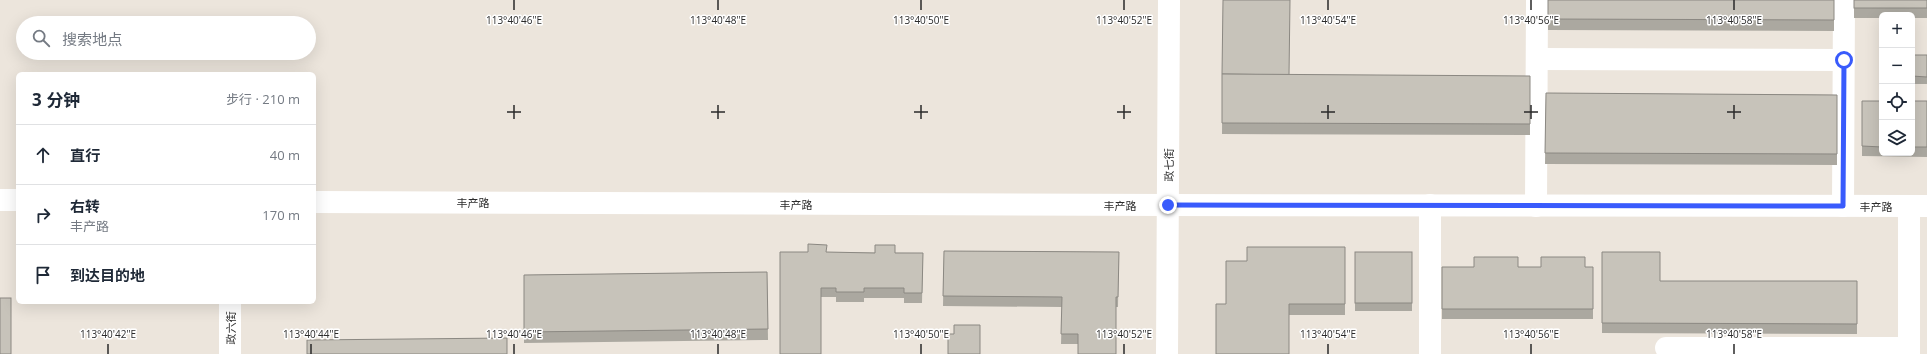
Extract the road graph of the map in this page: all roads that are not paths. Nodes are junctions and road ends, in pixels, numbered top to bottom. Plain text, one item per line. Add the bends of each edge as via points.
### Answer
1 (1169, 0) edge
2 (1537, 0) edge
3 (1844, 0) edge
4 (1537, 59) junction
5 (1844, 60) junction
6 (0, 200) edge
7 (16, 200) edge
8 (316, 202) edge
9 (1168, 205) junction
10 (1430, 205) junction
11 (1536, 206) junction
12 (1843, 206) junction
13 (1918, 206) edge
14 (230, 304) edge
15 (1666, 348) dead end
16 (1909, 351) edge
17 (230, 354) edge
18 (1167, 354) edge
19 (1430, 354) edge

1 - 9 street, 政七街
2 - 4 street
3 - 5 street
4 - 5 street
4 - 11 street
5 - 12 street
6 - 7 street
8 - 9 street, 丰产路
9 - 10 street, 丰产路
9 - 18 street, 政七街
10 - 11 street, 丰产路
10 - 19 street
11 - 12 street, 丰产路
12 - 13 street, 丰产路
13 - 16 street
14 - 17 street, 政六街
15 - 16 street

